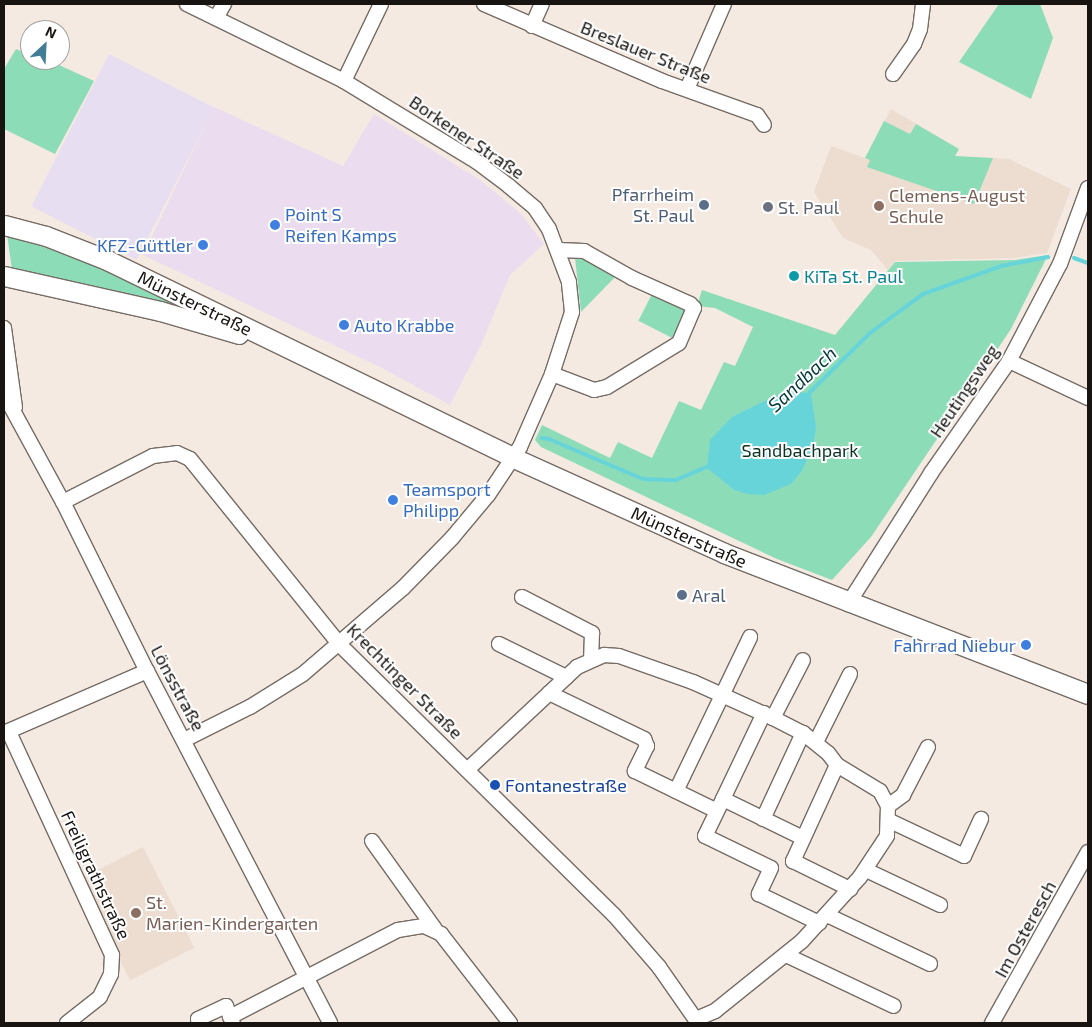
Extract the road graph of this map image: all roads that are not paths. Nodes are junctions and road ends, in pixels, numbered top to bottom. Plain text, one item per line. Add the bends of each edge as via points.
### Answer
1 (187, 4) edge
2 (224, 4) edge
3 (381, 4) edge
4 (484, 4) edge
5 (542, 4) edge
6 (724, 4) edge
7 (923, 4) edge
8 (216, 18) junction
9 (532, 26) junction
10 (892, 74) dead end
11 (344, 81) junction
12 (687, 89) junction
13 (764, 125) dead end
14 (1088, 188) edge
15 (4, 225) edge
16 (558, 250) junction
17 (4, 276) edge
18 (4, 328) edge
19 (300, 355) junction
20 (1009, 361) junction
21 (552, 374) junction
22 (4, 394) edge
23 (1088, 398) edge
24 (16, 418) junction
25 (514, 458) junction
26 (63, 502) junction
27 (522, 598) dead end
28 (848, 604) junction
29 (750, 637) dead end
30 (499, 644) dead end
31 (340, 645) junction
32 (591, 658) junction
33 (803, 660) dead end
34 (147, 671) junction
35 (850, 674) dead end
36 (566, 677) junction
37 (548, 693) junction
38 (722, 694) junction
39 (1088, 694) edge
40 (768, 716) junction
41 (6, 733) edge
42 (803, 733) junction
43 (184, 740) junction
44 (816, 742) junction
45 (928, 747) dead end
46 (837, 765) junction
47 (468, 770) junction
48 (676, 791) junction
49 (720, 805) junction
50 (888, 806) junction
51 (763, 819) junction
52 (981, 819) dead end
53 (890, 821) junction
54 (803, 838) junction
55 (372, 841) dead end
56 (1088, 852) edge
57 (866, 870) junction
58 (850, 888) junction
59 (940, 906) dead end
60 (823, 919) junction
61 (435, 929) junction
62 (786, 955) junction
63 (930, 964) dead end
64 (306, 977) junction
65 (894, 1006) dead end
66 (231, 1020) edge
67 (697, 1021) edge
68 (67, 1023) edge
69 (199, 1023) edge
70 (330, 1023) edge
71 (510, 1023) edge
72 (992, 1023) edge

1 - 8 street, Borkener Straße
2 - 8 street
3 - 11 street
4 - 9 street, Breslauer Straße
5 - 9 street
6 - 12 street
7 - 10 street via 920,29 914,44
8 - 11 street, Borkener Straße
9 - 12 street, Breslauer Straße
11 - 16 street, Borkener Straße via 477,162 509,186 535,208
12 - 13 street, Breslauer Straße via 757,116
14 - 20 street, Heutingsweg via 1060,264
15 - 19 main road, Münsterstraße via 46,236 108,260
16 - 21 street, Borkener Straße via 569,282 572,312
16 - 21 street via 584,251 694,308 679,343 607,387 594,390
17 - 19 main road, Münsterstraße via 160,311
18 - 24 street, Lönsstraße
19 - 25 main road, Münsterstraße
20 - 23 street
20 - 28 street, Heutingsweg via 931,472
21 - 25 street, Borkener Straße
22 - 24 street, Lönsstraße
24 - 26 street, Lönsstraße
25 - 28 main road, Münsterstraße via 715,549
25 - 31 street, Borkener Straße via 452,538
26 - 31 street, Krechtinger Straße via 153,456 177,454 190,458
26 - 34 street, Lönsstraße
27 - 32 street via 592,633
28 - 39 main road, Münsterstraße
29 - 38 street
30 - 36 street
31 - 43 street, Borkener Straße via 277,691
31 - 47 street, Krechtinger Straße
32 - 36 street
32 - 38 street via 619,656
33 - 40 street
34 - 41 street
34 - 43 street, Lönsstraße
35 - 44 street
36 - 37 street
37 - 47 street
37 - 48 street via 644,739 647,746 635,771
38 - 40 street
38 - 48 street
40 - 42 street
40 - 49 street
41 - 68 street, Freiligrathstraße via 112,955 111,974 100,997
42 - 44 street
42 - 51 street
43 - 64 street, Lönsstraße
44 - 46 street
45 - 50 street via 903,795
46 - 50 street via 875,786
46 - 54 street
47 - 67 street, Krechtinger Straße via 614,914
48 - 49 street
49 - 51 street
49 - 60 street via 705,836 771,868 759,894
50 - 53 street
51 - 54 street
52 - 53 street via 964,856
53 - 57 street via 884,845
54 - 58 street via 793,861
55 - 61 street
56 - 72 street, Im Osteresch
57 - 58 street
57 - 59 street
58 - 60 street
60 - 62 street
60 - 63 street
61 - 64 street via 424,926 398,930
61 - 71 street
62 - 65 street
62 - 67 street
64 - 66 street
64 - 70 street, Lönsstraße
66 - 69 street via 226,1006 198,1019

